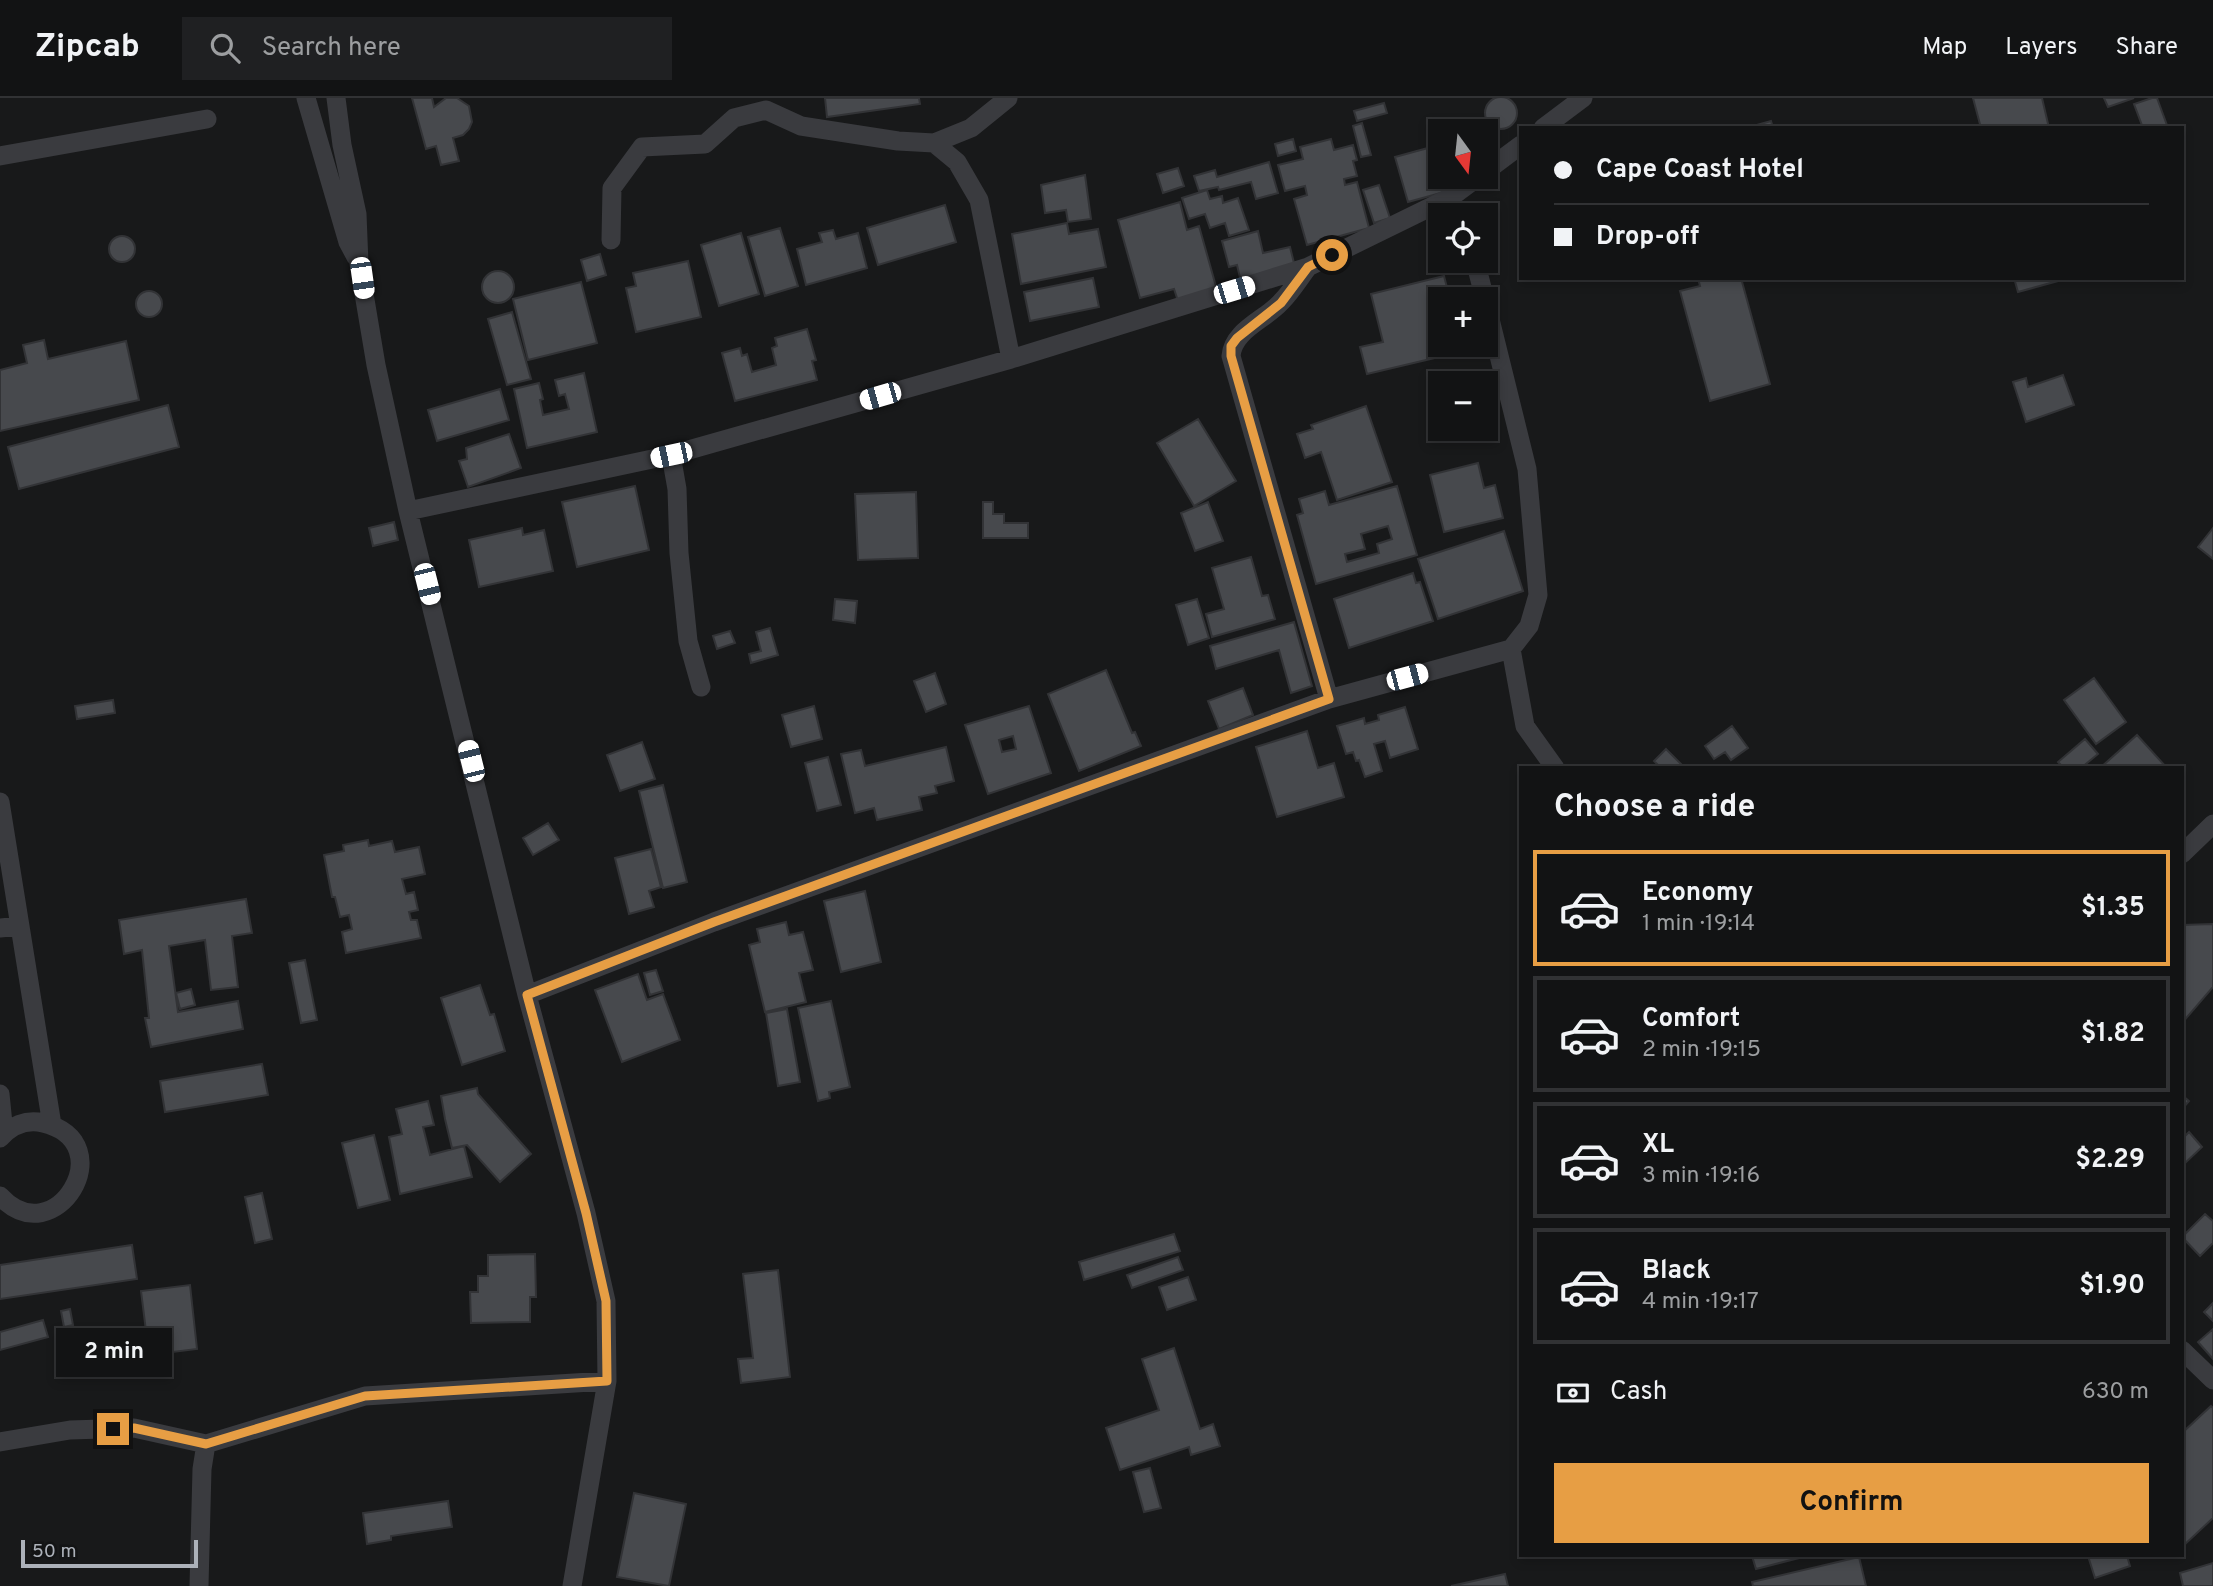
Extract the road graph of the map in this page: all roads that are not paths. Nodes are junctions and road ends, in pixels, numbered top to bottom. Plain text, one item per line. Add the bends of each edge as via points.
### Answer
1 (306, 98) edge
2 (336, 98) edge
3 (1008, 98) edge
4 (1583, 98) edge
5 (207, 119) dead end
6 (1546, 126) edge
7 (934, 143) junction
8 (1519, 146) edge
9 (0, 156) edge
10 (1498, 162) edge
11 (1468, 189) edge
12 (1456, 203) edge
13 (1428, 217) edge
14 (611, 240) dead end
15 (359, 264) junction
16 (1308, 267) junction
17 (1498, 353) edge
18 (1011, 359) junction
19 (671, 455) junction
20 (408, 511) junction
21 (1511, 649) junction
22 (701, 687) dead end
23 (1329, 699) junction
24 (1554, 766) edge
25 (0, 803) edge
26 (2213, 824) edge
27 (2184, 852) edge
28 (20, 926) junction
29 (0, 928) edge
30 (527, 995) junction
31 (0, 1094) edge
32 (52, 1125) junction
33 (2, 1136) edge
34 (0, 1196) edge
35 (2184, 1352) edge
36 (2213, 1380) edge
37 (607, 1381) junction
38 (0, 1442) edge
39 (206, 1444) junction
40 (199, 1586) edge
41 (572, 1586) edge

1 - 15 street via 348,242
2 - 15 street via 356,214
3 - 7 street via 971,128
4 - 6 street
5 - 9 street
7 - 14 street via 801,126 766,110 734,118 705,144 642,147 612,188
7 - 18 street via 957,162 979,200
8 - 10 street
11 - 12 street
13 - 16 street
15 - 20 street
16 - 18 street
16 - 23 street via 1281,303 1237,338 1231,356
17 - 21 street via 1527,469 1538,595 1529,626
18 - 19 street
19 - 20 street
19 - 22 street via 688,641
20 - 30 street
21 - 23 street
21 - 24 street via 1525,726
23 - 30 street via 714,922
25 - 28 street
26 - 27 street
28 - 29 street
28 - 32 street
30 - 37 street via 606,1301
31 - 33 street
32 - 33 street via 26,1122
32 - 34 street via 63,1131 78,1152 79,1178 74,1190 55,1208 43,1212 17,1209
35 - 36 street
37 - 39 street via 365,1396
37 - 41 street
38 - 39 street via 70,1430 134,1428
39 - 40 street

